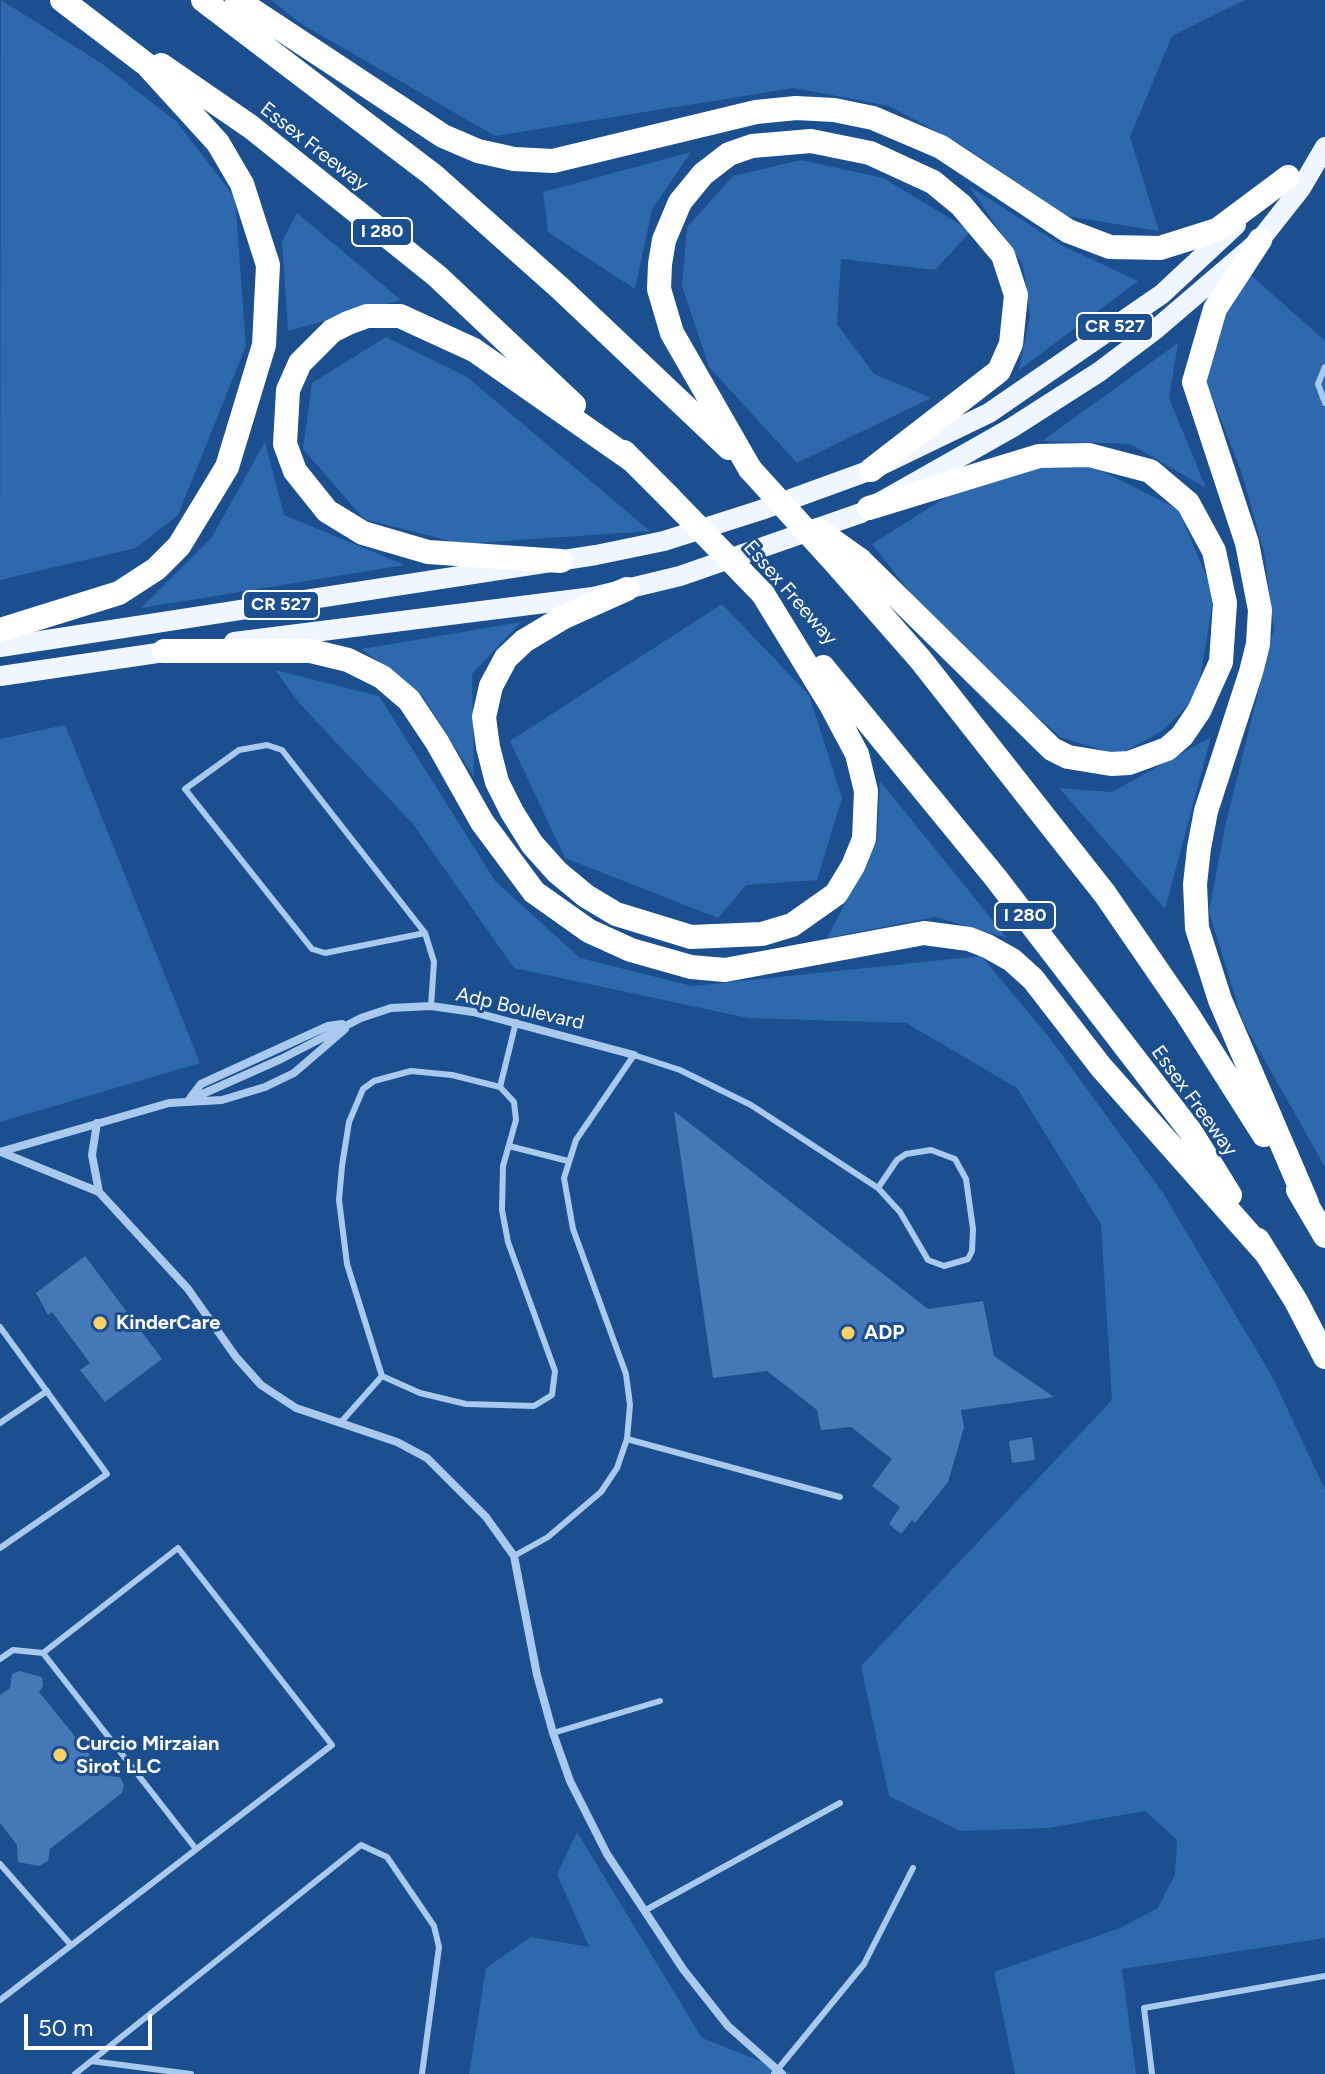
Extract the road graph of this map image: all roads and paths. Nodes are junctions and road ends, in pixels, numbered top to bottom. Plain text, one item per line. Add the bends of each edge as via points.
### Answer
1 (65, 0) edge
2 (203, 0) edge
3 (237, 0) edge
4 (1325, 138) edge
5 (1325, 148) edge
6 (1288, 177) junction
7 (1260, 240) junction
8 (1325, 367) edge
9 (1325, 403) edge
10 (633, 461) junction
11 (750, 469) junction
12 (871, 470) junction
13 (869, 508) junction
14 (561, 561) junction
15 (850, 564) junction
16 (627, 589) junction
17 (763, 594) junction
18 (0, 630) edge
19 (0, 647) edge
20 (164, 651) junction
21 (0, 676) edge
22 (425, 933) junction
23 (431, 1006) junction
24 (516, 1022) junction
25 (351, 1023) junction
26 (634, 1055) junction
27 (500, 1087) junction
28 (189, 1100) junction
29 (97, 1123) junction
30 (509, 1146) junction
31 (0, 1152) edge
32 (568, 1161) junction
33 (878, 1188) junction
34 (99, 1192) junction
35 (1307, 1203) junction
36 (1325, 1236) edge
37 (1266, 1253) junction
38 (0, 1327) edge
39 (1325, 1357) edge
40 (382, 1376) junction
41 (47, 1391) junction
42 (342, 1421) junction
43 (0, 1423) edge
44 (627, 1439) junction
45 (840, 1497) dead end
46 (0, 1548) edge
47 (514, 1556) junction
48 (43, 1653) junction
49 (0, 1659) edge
50 (660, 1701) dead end
51 (553, 1733) junction
52 (840, 1803) dead end
53 (196, 1849) junction
54 (0, 1864) edge
55 (913, 1868) dead end
56 (644, 1911) junction
57 (71, 1945) junction
58 (1325, 1976) edge
59 (0, 2000) edge
60 (91, 2061) junction
61 (153, 2072) edge
62 (778, 2073) edge
63 (75, 2074) edge
64 (191, 2074) edge
65 (422, 2074) edge
66 (1152, 2074) edge

1 - 10 highway, Essex Freeway / I 280 via 251,127 437,276
1 - 18 highway via 147,65 218,143 242,184 268,265 264,345 227,467 179,546 119,593
2 - 11 highway, Essex Freeway via 433,175
3 - 6 highway via 443,136 514,159 553,161 756,112 834,110 873,118 930,141 1068,231 1110,247 1160,248 1217,230
4 - 6 main road, CR 527
5 - 7 main road, CR 527
6 - 12 main road, CR 527 via 1162,294 1082,351 989,413
7 - 13 main road, CR 527 via 1099,372
7 - 35 highway via 1215,309 1194,382 1247,543 1260,610 1251,672 1206,811 1199,848 1197,928 1220,1000
8 - 9 lane via 1318,384
10 - 14 highway via 474,350 400,316 367,316 348,323 332,331 300,363 288,390 285,444 295,471 327,511 363,533 428,552
10 - 17 highway, Essex Freeway / I 280, bridge
11 - 12 highway via 672,333 659,289 664,240 680,202 729,154 752,146 811,141 870,153 933,182 996,246 1016,295 1011,344 999,371
11 - 15 highway, Essex Freeway, bridge
12 - 14 main road, CR 527 via 664,541
13 - 15 highway via 1039,456 1089,455 1150,471 1188,503 1214,551 1225,603 1221,662 1199,711 1167,749 1111,764 1068,757 1052,749
13 - 16 main road, CR 527 via 789,541
14 - 19 main road, CR 527
15 - 35 highway, Essex Freeway via 1105,894
16 - 17 highway via 564,617 506,658 491,686 484,717 488,747 512,812 557,872 616,914 691,937 762,934 792,925 836,894 864,839 866,791 857,754
16 - 20 main road, CR 527
17 - 37 highway, Essex Freeway / I 280 via 995,877 1191,1132
20 - 21 main road, CR 527
20 - 37 highway via 311,651 348,660 382,677 409,700 482,822 524,880 589,931 631,950 691,967 725,970 924,933 987,946 1033,979 1101,1067
22 - 22 lane via 282,750 267,745 239,750 185,789 312,949 325,953
22 - 23 lane via 434,962
23 - 24 street, Adp Boulevard
23 - 25 street, Adp Boulevard via 391,1008
24 - 26 street, Adp Boulevard
24 - 27 lane
25 - 28 street, Adp Boulevard via 328,1026 201,1084
25 - 28 street, Adp Boulevard via 315,1057 265,1087 222,1100
26 - 32 lane via 576,1140
26 - 33 lane via 680,1070 751,1105
27 - 30 lane via 514,1102 516,1120
27 - 40 lane via 411,1071 374,1081 355,1101 342,1166 342,1235
28 - 29 street, Adp Boulevard
29 - 31 street, Adp Boulevard
29 - 34 street via 92,1155
30 - 32 lane
30 - 40 lane via 502,1210 508,1242 551,1356 552,1395 534,1406 466,1404 420,1393
31 - 34 street
32 - 44 lane via 566,1204 626,1374
33 - 33 lane via 906,1154 931,1150 955,1159 966,1179 973,1229 968,1259 944,1266 928,1260 900,1212
34 - 42 street via 188,1289 261,1385 296,1408
35 - 36 highway, Essex Freeway
37 - 39 highway, Essex Freeway / I 280
38 - 41 lane
40 - 42 lane
41 - 43 lane
41 - 46 lane via 107,1474
42 - 47 street via 427,1458 486,1517
44 - 45 lane
44 - 47 lane via 601,1492 548,1537
47 - 51 street
48 - 49 lane via 13,1650
48 - 53 lane
48 - 53 lane via 178,1548 313,1720 332,1745
50 - 51 lane
51 - 56 street via 587,1816
52 - 56 lane
53 - 57 lane
54 - 57 lane
55 - 62 lane via 864,1964
56 - 62 street via 728,2026
57 - 59 lane
58 - 66 lane via 1144,2008
60 - 61 lane
60 - 63 lane
60 - 65 lane via 361,1845 387,1857 434,1926 439,1947
61 - 64 lane

